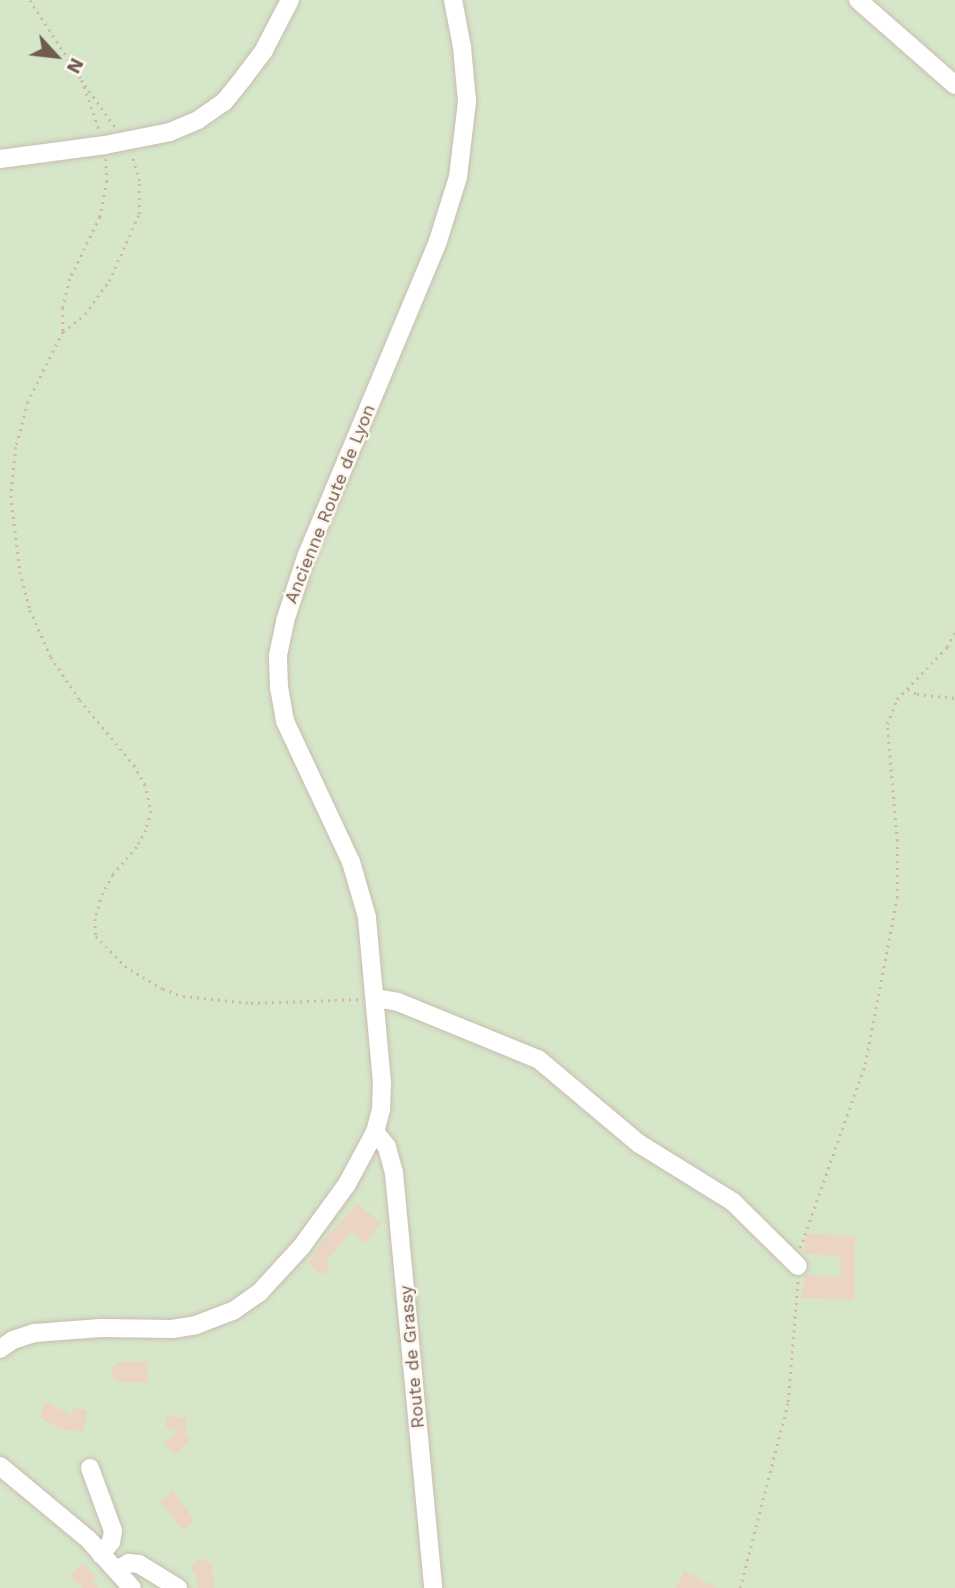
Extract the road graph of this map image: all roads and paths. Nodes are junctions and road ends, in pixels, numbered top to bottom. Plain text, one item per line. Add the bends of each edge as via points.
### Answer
1 (30, 0) edge
2 (290, 0) edge
3 (453, 0) edge
4 (858, 0) edge
5 (82, 80) junction
6 (955, 85) edge
7 (125, 141) junction
8 (105, 145) junction
9 (0, 159) edge
10 (63, 332) junction
11 (955, 632) edge
12 (908, 689) junction
13 (955, 698) edge
14 (376, 998) junction
15 (375, 1132) junction
16 (798, 1266) junction
17 (0, 1349) edge
18 (0, 1466) edge
19 (90, 1468) dead end
20 (101, 1554) junction
21 (116, 1570) junction
22 (132, 1588) edge
23 (178, 1588) edge
24 (433, 1588) edge
25 (740, 1588) edge

1 - 5 path
2 - 7 street via 264,50 224,102 170,132
3 - 14 street, Ancienne Route de Lyon via 467,101 456,188 306,557 278,655 285,721 361,890
4 - 6 street
5 - 7 path
5 - 8 path
7 - 8 street
7 - 10 path via 139,181 139,214 109,281 85,314
8 - 9 street
8 - 10 path via 107,181 100,216 70,279
10 - 14 path via 28,402 16,447 11,496 20,572 30,610 51,657 134,765 145,784 151,811 137,847 103,893 95,919 96,936 125,966 183,996 251,1003
11 - 12 path
12 - 13 path
12 - 16 path via 897,699 887,724 897,841 897,898 891,931 865,1064 802,1238
14 - 15 street, Ancienne Route de Lyon via 382,1083
14 - 16 street via 398,1002 538,1059 638,1143 733,1202
15 - 17 street, Ancienne Route de Lyon via 347,1185 302,1246 260,1293 233,1311 172,1329 35,1333
15 - 24 street, Route de Grassy via 387,1147 394,1173
16 - 25 path via 788,1402
18 - 20 street
19 - 20 street via 113,1531
20 - 21 street
21 - 22 street
21 - 23 street via 139,1564

